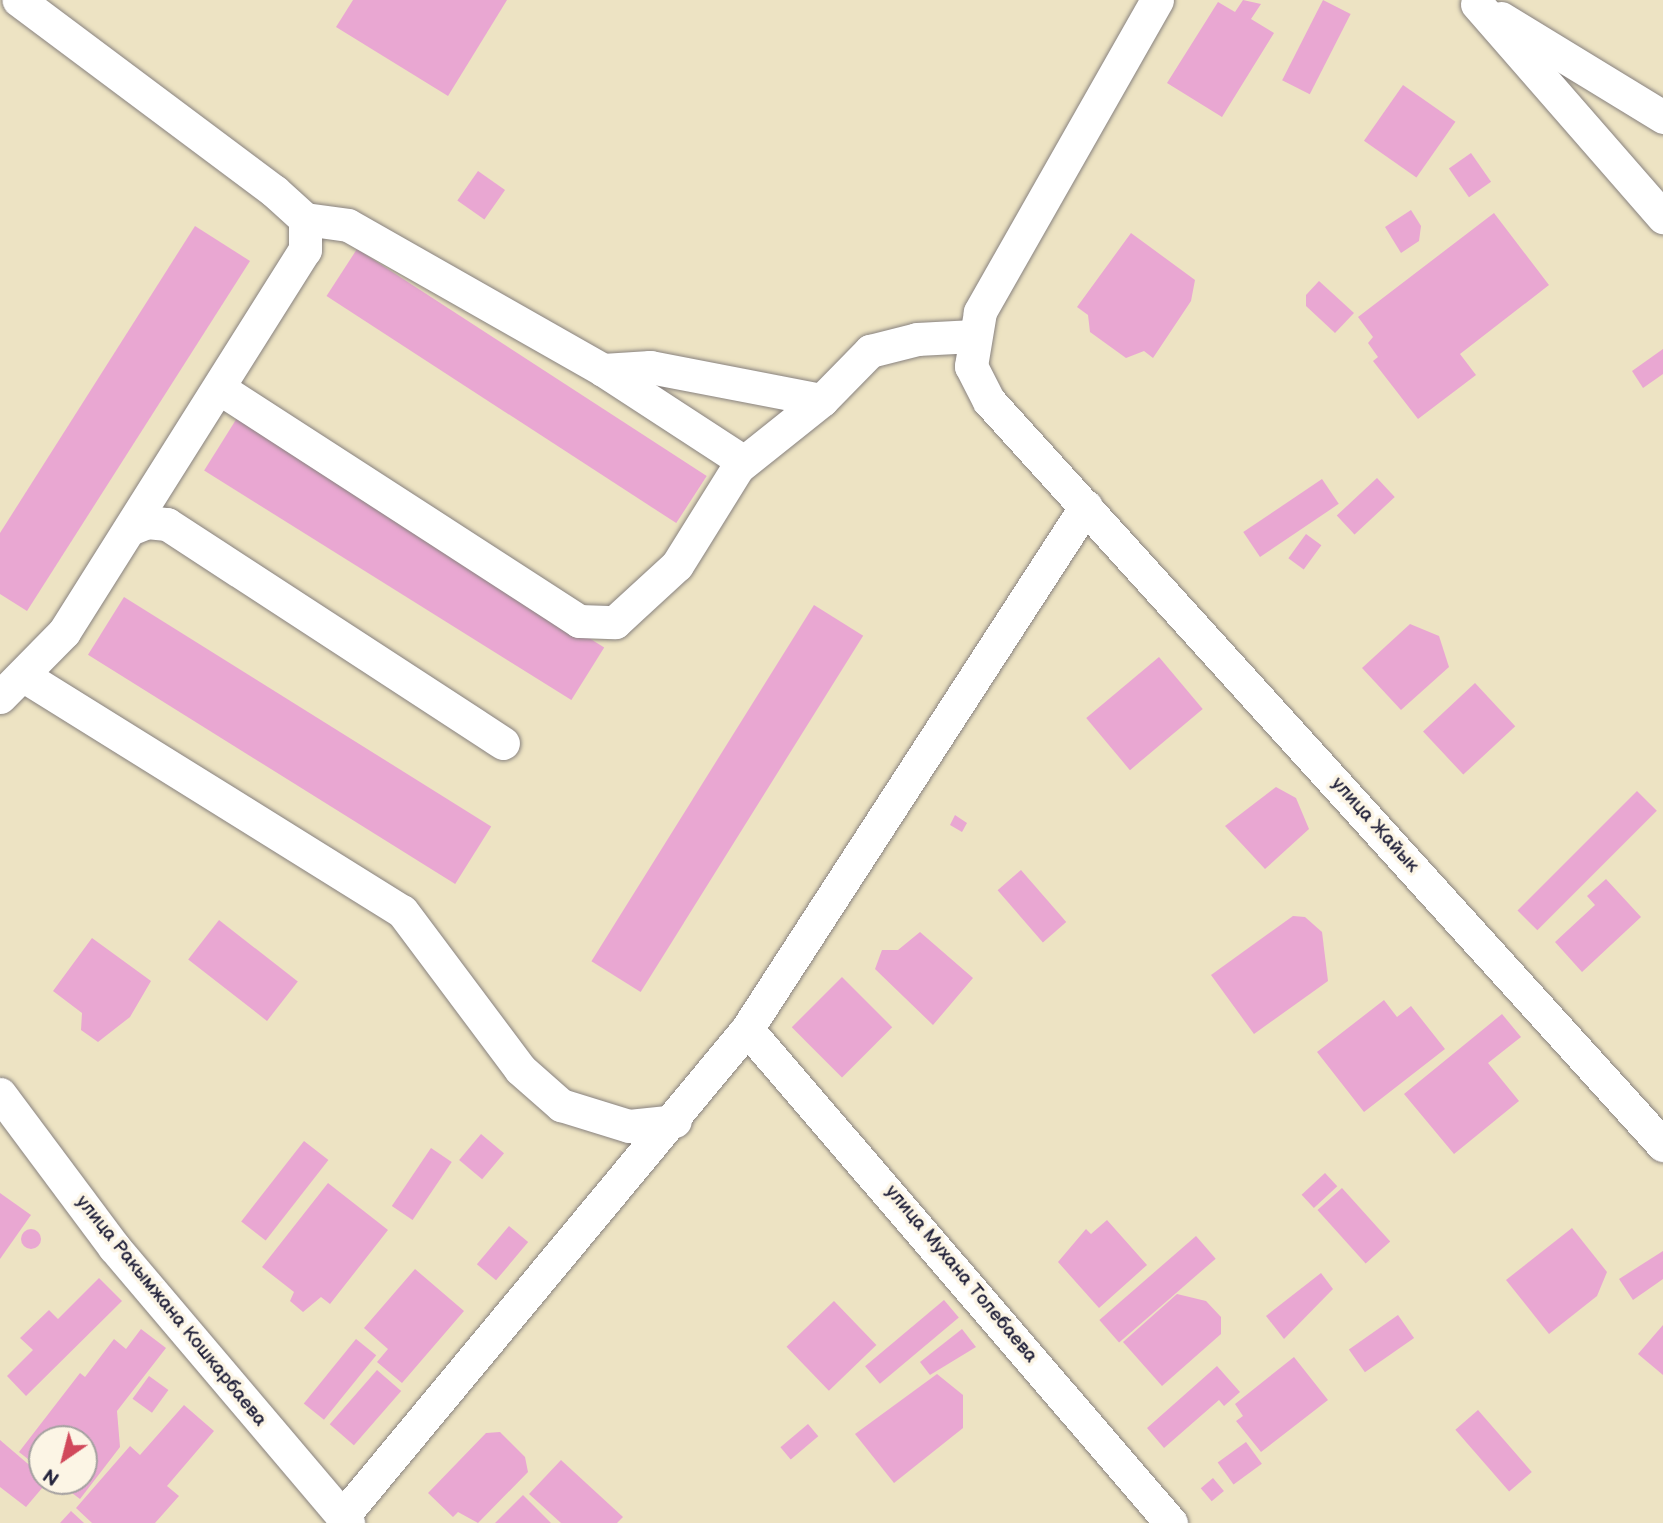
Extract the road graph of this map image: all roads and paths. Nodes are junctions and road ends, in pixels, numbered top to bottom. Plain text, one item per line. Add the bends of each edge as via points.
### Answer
1 (19, 0) edge
2 (1157, 0) edge
3 (1474, 2) edge
4 (1663, 117) edge
5 (1663, 217) edge
6 (305, 219) junction
7 (974, 336) junction
8 (603, 370) junction
9 (219, 388) junction
10 (822, 400) junction
11 (744, 462) junction
12 (1086, 506) junction
13 (130, 529) junction
14 (12, 687) edge
15 (503, 743) dead end
16 (747, 1029) junction
17 (0, 1094) edge
18 (676, 1121) junction
19 (1663, 1145) edge
20 (345, 1520) edge
21 (1171, 1523) edge

1 - 6 street
2 - 7 street, улица Жайык via 980,312
3 - 4 street
3 - 5 street
6 - 8 street via 348,225
6 - 9 street via 305,250
7 - 10 street via 917,339 870,351
7 - 12 street, улица Жайык via 971,366 989,401
8 - 10 street via 650,367
8 - 11 street
9 - 11 street via 579,621 615,622 677,565
9 - 13 street
10 - 11 street
12 - 16 street
12 - 19 street, улица Жайык
13 - 14 street via 64,632
13 - 15 street via 147,522 167,524
14 - 18 street via 402,912 520,1069 561,1105 629,1126
16 - 18 street
16 - 21 street, улица Мухана Толебаева
17 - 20 street, улица Ракымжана Кошкарбаева via 114,1247
18 - 20 street

